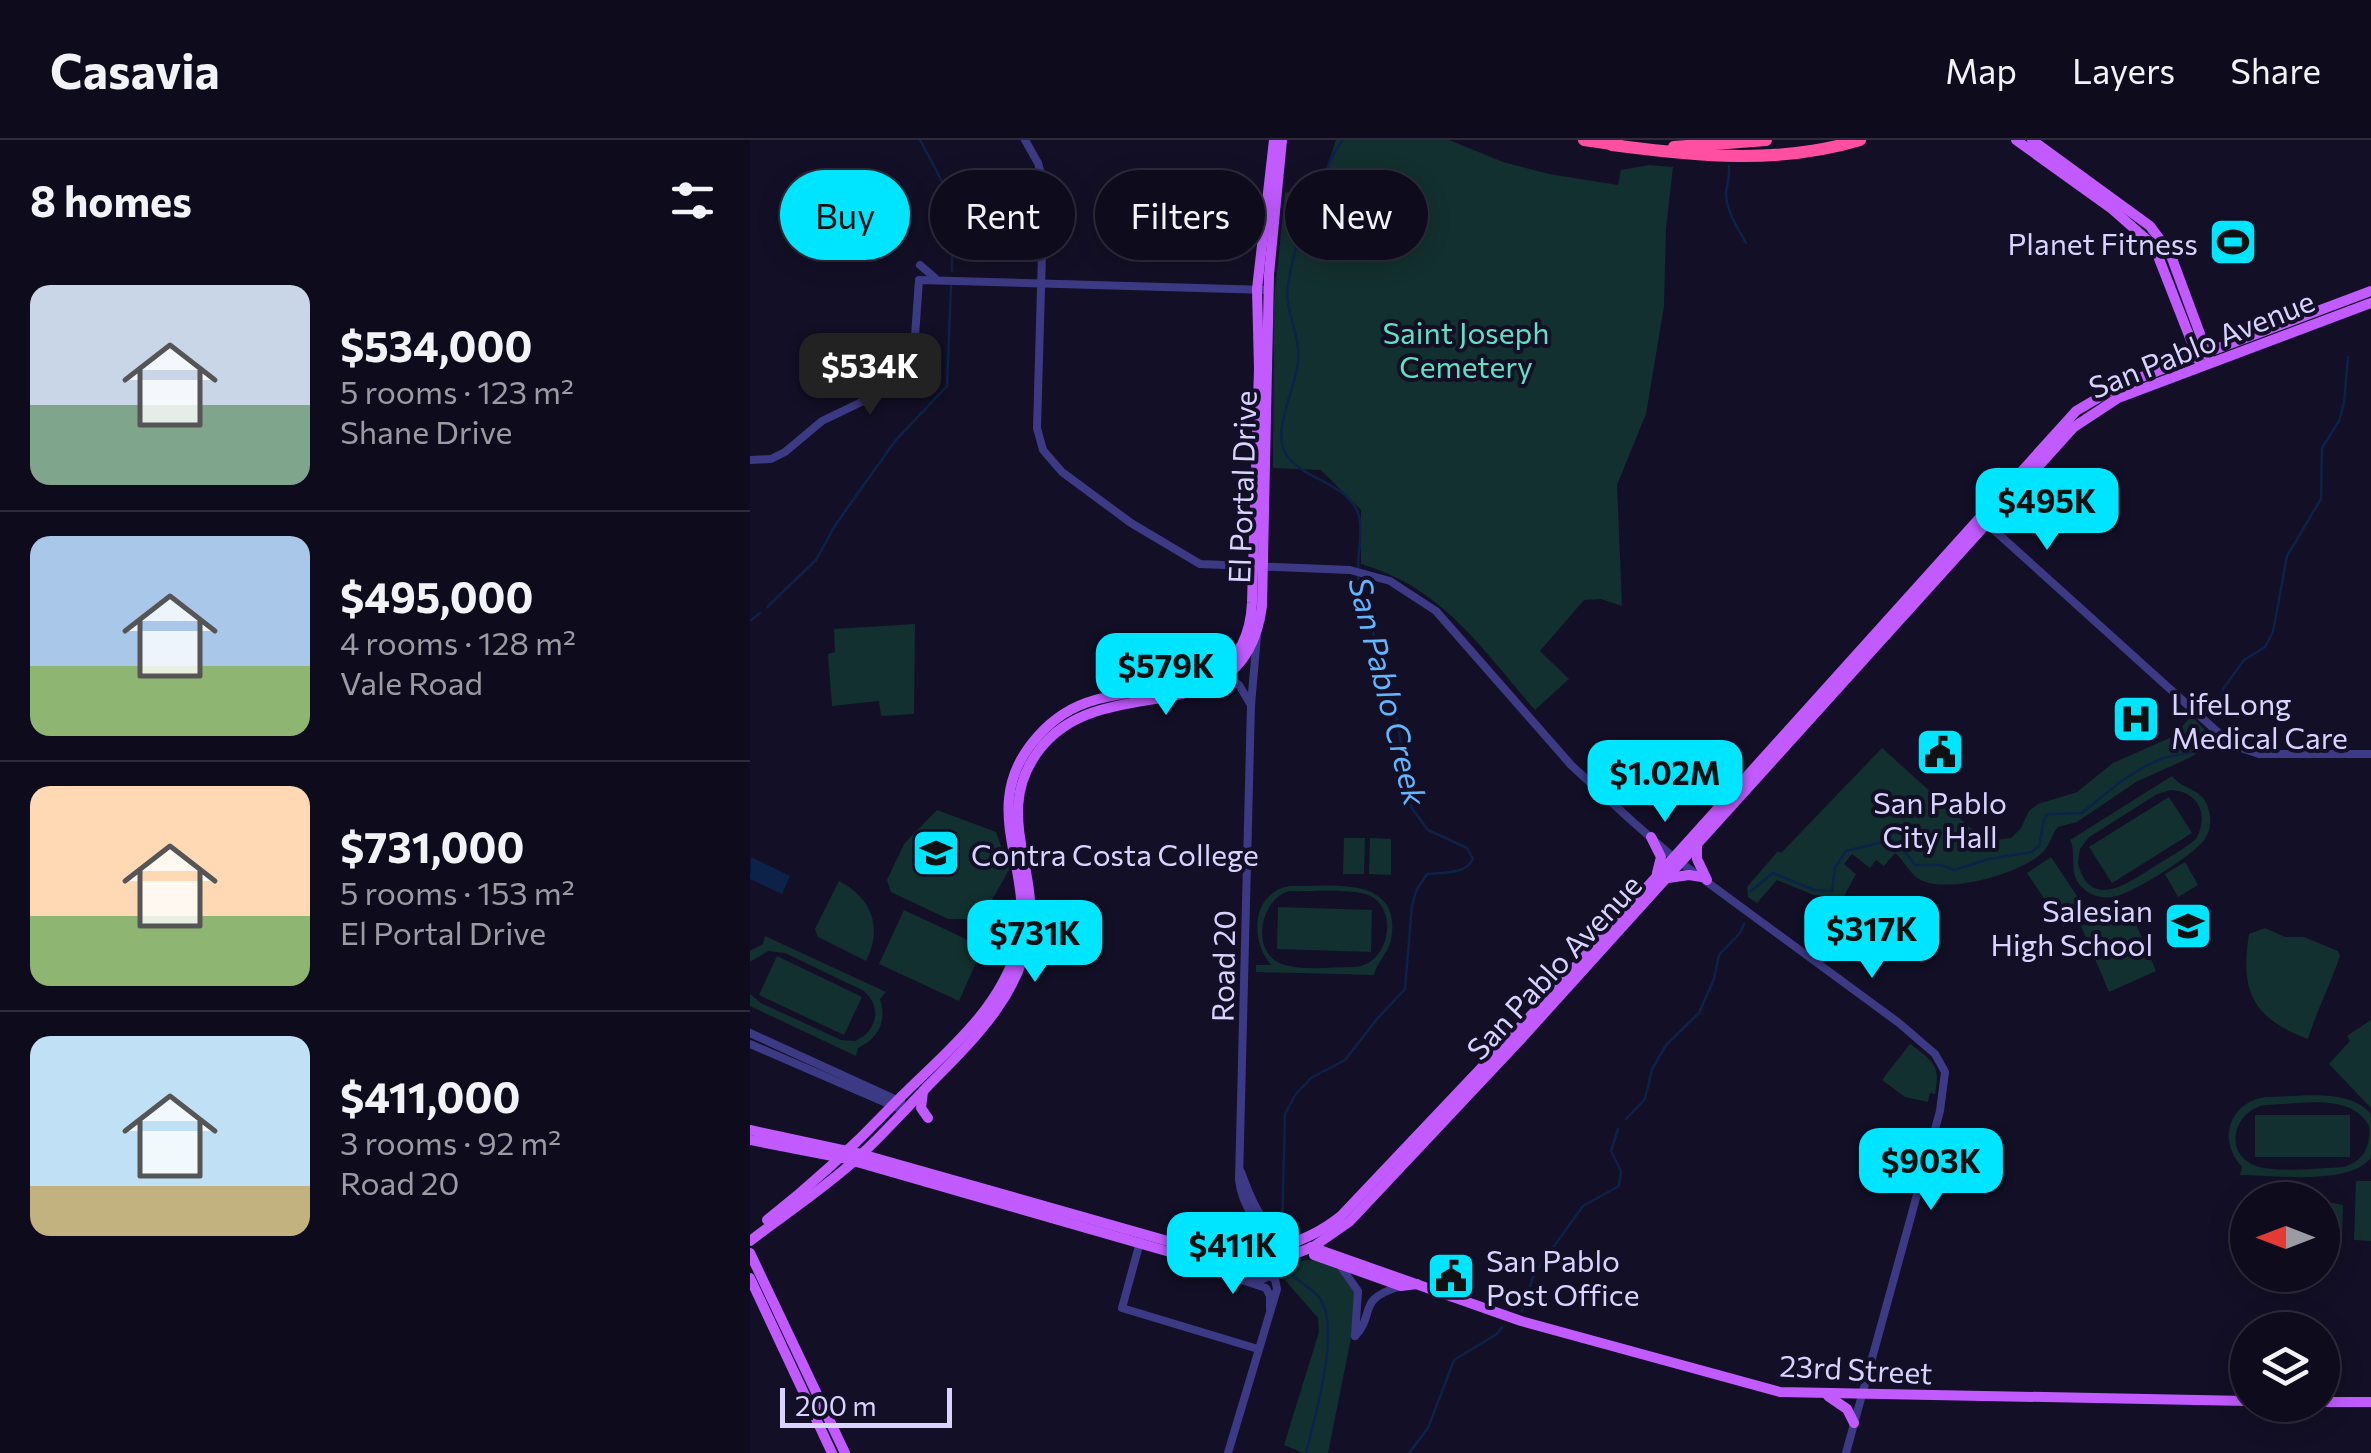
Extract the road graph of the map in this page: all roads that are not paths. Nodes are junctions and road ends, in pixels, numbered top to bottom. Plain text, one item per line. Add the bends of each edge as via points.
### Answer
1 (1025, 140) edge
2 (1274, 140) edge
3 (1282, 140) edge
4 (1584, 140) edge
5 (1766, 140) edge
6 (1860, 140) edge
7 (2016, 140) edge
8 (2032, 140) edge
9 (1612, 145) junction
10 (920, 265) dead end
11 (2162, 265) junction
12 (939, 280) junction
13 (1042, 283) junction
14 (2182, 287) junction
15 (1263, 290) junction
16 (2371, 291) edge
17 (2176, 300) junction
18 (2371, 303) edge
19 (2193, 316) junction
20 (2195, 336) junction
21 (2236, 342) junction
22 (2200, 360) junction
23 (2065, 424) junction
24 (2065, 438) junction
25 (750, 460) edge
26 (1984, 521) junction
27 (1258, 568) junction
28 (1257, 636) junction
29 (1224, 674) junction
30 (1251, 705) junction
31 (2371, 754) edge
32 (1752, 770) junction
33 (1737, 801) junction
34 (1651, 838) junction
35 (1697, 846) junction
36 (1678, 860) junction
37 (1662, 877) junction
38 (1705, 879) junction
39 (1634, 902) junction
40 (1616, 935) junction
41 (750, 1033) edge
42 (750, 1044) edge
43 (1497, 1050) junction
44 (1487, 1075) junction
45 (924, 1091) junction
46 (899, 1105) junction
47 (928, 1118) dead end
48 (750, 1130) edge
49 (872, 1137) junction
50 (750, 1140) edge
51 (823, 1149) junction
52 (852, 1156) junction
53 (882, 1159) junction
54 (1240, 1168) junction
55 (826, 1172) junction
56 (942, 1186) junction
57 (975, 1186) junction
58 (1010, 1196) junction
59 (983, 1198) junction
60 (1255, 1220) junction
61 (1340, 1230) junction
62 (764, 1231) junction
63 (750, 1237) edge
64 (1141, 1239) junction
65 (1300, 1247) junction
66 (1256, 1251) junction
67 (750, 1253) edge
68 (1246, 1264) junction
69 (1339, 1264) junction
70 (1222, 1266) junction
71 (1368, 1266) junction
72 (754, 1274) edge
73 (1418, 1284) junction
74 (1400, 1286) junction
75 (1270, 1308) junction
76 (778, 1338) junction
77 (1258, 1349) junction
78 (800, 1357) junction
79 (1827, 1395) junction
80 (1862, 1396) junction
81 (2230, 1400) edge
82 (2340, 1402) edge
83 (2371, 1402) edge
84 (1854, 1423) junction
85 (832, 1453) edge
86 (846, 1453) edge
87 (1228, 1453) edge
88 (1846, 1453) edge

1 - 13 street via 1044,184
2 - 15 main road, El Portal Drive
3 - 15 main road, El Portal Drive
4 - 9 highway
5 - 9 highway
6 - 9 highway via 1770,156 1701,157
7 - 11 main road via 2139,231
8 - 14 main road via 2150,226 2170,253
10 - 12 street
11 - 14 main road
11 - 17 main road
12 - 13 street
12 - 25 street via 919,280 914,350 901,377 822,421 787,451
13 - 15 street
13 - 27 street via 1037,428 1053,464 1193,560
14 - 19 main road
15 - 27 main road, El Portal Drive
16 - 21 main road, San Pablo Avenue
17 - 19 main road
17 - 20 main road
18 - 22 main road, San Pablo Avenue
19 - 20 main road
20 - 21 main road
20 - 22 main road
20 - 22 main road
21 - 22 main road, San Pablo Avenue
22 - 23 main road, San Pablo Avenue via 2095,398
22 - 24 main road, San Pablo Avenue via 2104,405
23 - 24 main road
23 - 26 main road, San Pablo Avenue
24 - 26 main road, San Pablo Avenue
26 - 31 street via 2232,745 2264,754
26 - 32 main road, San Pablo Avenue
26 - 33 main road, San Pablo Avenue
27 - 28 main road, El Portal Drive
27 - 29 main road, El Portal Drive via 1250,626
27 - 34 street via 1350,570 1412,593 1442,617 1566,760
28 - 29 main road, El Portal Drive
28 - 30 street, Road 20
29 - 30 street
29 - 45 main road via 1192,694 1087,713 1041,747 1018,804 1031,911 1025,954 999,1008
29 - 46 main road via 1084,704 1030,746 1013,779 1008,811 1022,908 1010,970 982,1014
30 - 54 street, Road 20
32 - 33 main road
32 - 36 main road, San Pablo Avenue
33 - 35 main road, San Pablo Avenue
34 - 36 street
34 - 37 main road
35 - 36 main road, San Pablo Avenue
35 - 38 main road
36 - 37 main road, San Pablo Avenue
36 - 38 street
37 - 38 main road
37 - 39 main road, San Pablo Avenue
37 - 40 main road, San Pablo Avenue
38 - 80 street via 1919,1039 1945,1072
39 - 40 main road
39 - 43 main road, San Pablo Avenue
40 - 44 main road, San Pablo Avenue
41 - 46 street
42 - 46 street
43 - 44 main road via 1500,1057
43 - 65 main road, San Pablo Avenue via 1340,1216
44 - 61 main road, San Pablo Avenue
45 - 46 main road
45 - 47 main road via 920,1108
46 - 49 main road
48 - 51 main road, San Pablo Avenue
49 - 51 main road
49 - 52 main road
49 - 53 main road
50 - 51 main road, San Pablo Avenue
51 - 52 main road, San Pablo Avenue
51 - 55 main road
52 - 53 main road, San Pablo Avenue
52 - 55 main road
52 - 56 main road, San Pablo Avenue
52 - 62 main road
53 - 57 main road, San Pablo Avenue
54 - 60 street, Road 20 via 1243,1200
54 - 65 street, Road 20 via 1263,1220
55 - 63 main road
56 - 57 main road
56 - 59 main road, San Pablo Avenue
57 - 58 main road, San Pablo Avenue
58 - 59 main road
58 - 64 main road, San Pablo Avenue
59 - 64 main road, San Pablo Avenue
60 - 65 street via 1275,1241
60 - 66 main road via 1262,1243
61 - 65 main road, San Pablo Avenue
61 - 71 main road via 1335,1248
62 - 63 main road
62 - 72 main road
64 - 66 main road, San Pablo Avenue
64 - 70 main road, San Pablo Avenue
64 - 77 street via 1122,1308
65 - 66 main road, San Pablo Avenue
65 - 68 main road, San Pablo Avenue via 1278,1260
65 - 69 main road, 23rd Street
65 - 71 main road, 23rd Street
67 - 72 main road
68 - 70 main road, San Pablo Avenue
68 - 75 street via 1248,1278 1276,1279
69 - 74 main road, 23rd Street
69 - 74 street via 1358,1291 1355,1336 1374,1297
70 - 75 street via 1266,1288
71 - 73 main road, 23rd Street
72 - 76 main road
72 - 78 main road
73 - 74 main road, 23rd Street
73 - 79 main road, 23rd Street via 1761,1388
75 - 77 street
76 - 78 main road
76 - 85 main road
77 - 87 street
78 - 86 main road
79 - 80 main road, 23rd Street
79 - 84 main road
80 - 81 main road, 23rd Street
80 - 84 street
82 - 83 main road
84 - 88 street

